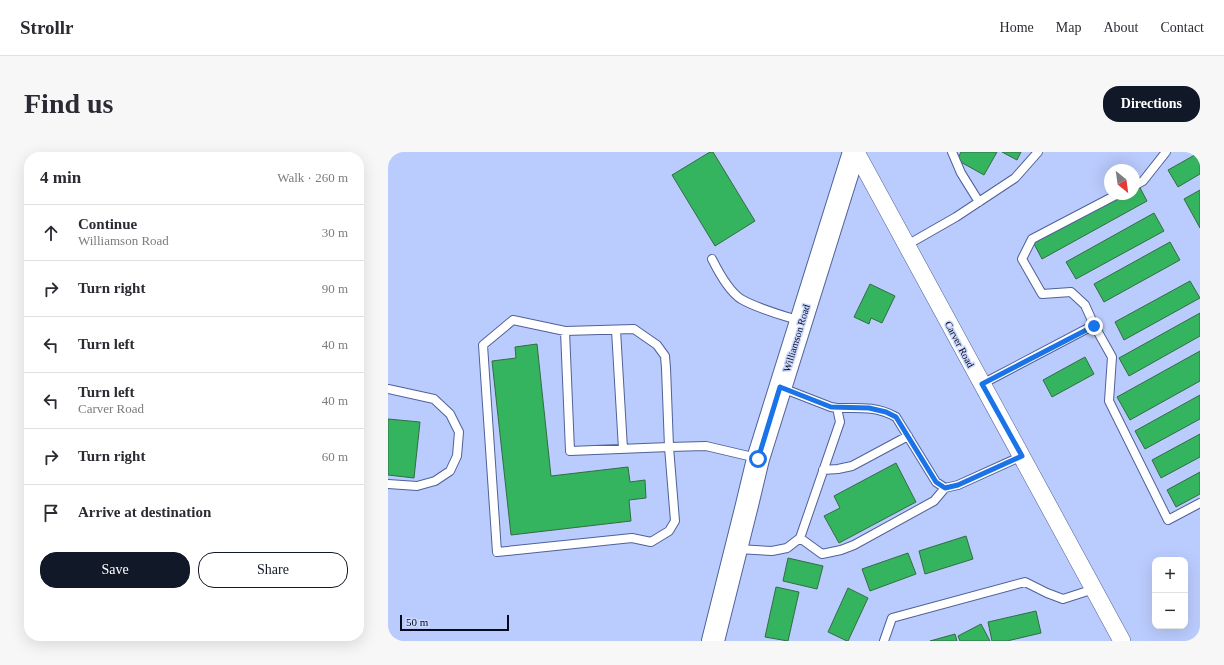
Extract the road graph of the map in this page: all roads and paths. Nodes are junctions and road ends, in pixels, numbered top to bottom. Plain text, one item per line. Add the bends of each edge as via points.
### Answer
1 (855, 152) edge
2 (952, 152) edge
3 (1038, 152) edge
4 (1166, 152) edge
5 (1140, 183) edge
6 (1107, 200) edge
7 (979, 202) junction
8 (907, 245) junction
9 (712, 259) dead end
10 (801, 321) junction
11 (1094, 326) junction
12 (616, 330) junction
13 (565, 331) junction
14 (982, 384) junction
15 (780, 387) junction
16 (388, 389) edge
17 (837, 408) junction
18 (908, 436) junction
19 (669, 447) junction
20 (623, 449) junction
21 (1022, 456) junction
22 (758, 459) junction
23 (823, 470) junction
24 (388, 484) edge
25 (945, 488) junction
26 (1200, 503) edge
27 (800, 538) junction
28 (736, 549) junction
29 (1094, 589) junction
30 (713, 641) edge
31 (884, 641) edge
32 (1122, 641) edge

1 - 8 street, Carver Road
1 - 10 main road, Williamson Road
2 - 7 lane via 961,173
3 - 7 lane via 1015,178
4 - 5 lane
6 - 11 lane via 1032,239 1022,259 1042,294 1071,292 1085,305
7 - 8 lane
8 - 14 street, Carver Road
9 - 10 lane via 723,280 740,299
10 - 15 main road, Williamson Road
11 - 14 lane
11 - 26 lane via 1112,357 1109,401 1168,520
12 - 13 lane
12 - 19 lane via 634,329 657,345 665,356
12 - 20 lane
13 - 19 lane via 513,320 483,345 497,552 632,538 651,542 669,531 675,522
13 - 20 lane via 570,451
14 - 21 street, Carver Road
15 - 17 lane
15 - 22 main road, Williamson Road
16 - 24 lane via 434,399 450,414 459,432 457,456 450,470 435,481 417,486
17 - 18 lane via 869,408 886,412 896,417
17 - 23 lane via 840,422
18 - 23 lane via 852,466
18 - 25 lane via 936,482
19 - 20 lane
19 - 22 lane via 706,446
21 - 25 lane via 958,485
21 - 29 street, Carver Road
22 - 28 main road, Williamson Road
23 - 27 lane
25 - 27 lane via 934,501 841,550 822,554
27 - 28 lane via 787,548 772,551
28 - 30 main road, Williamson Road
29 - 31 lane via 1063,599 1025,582 892,618
29 - 32 street, Carver Road

